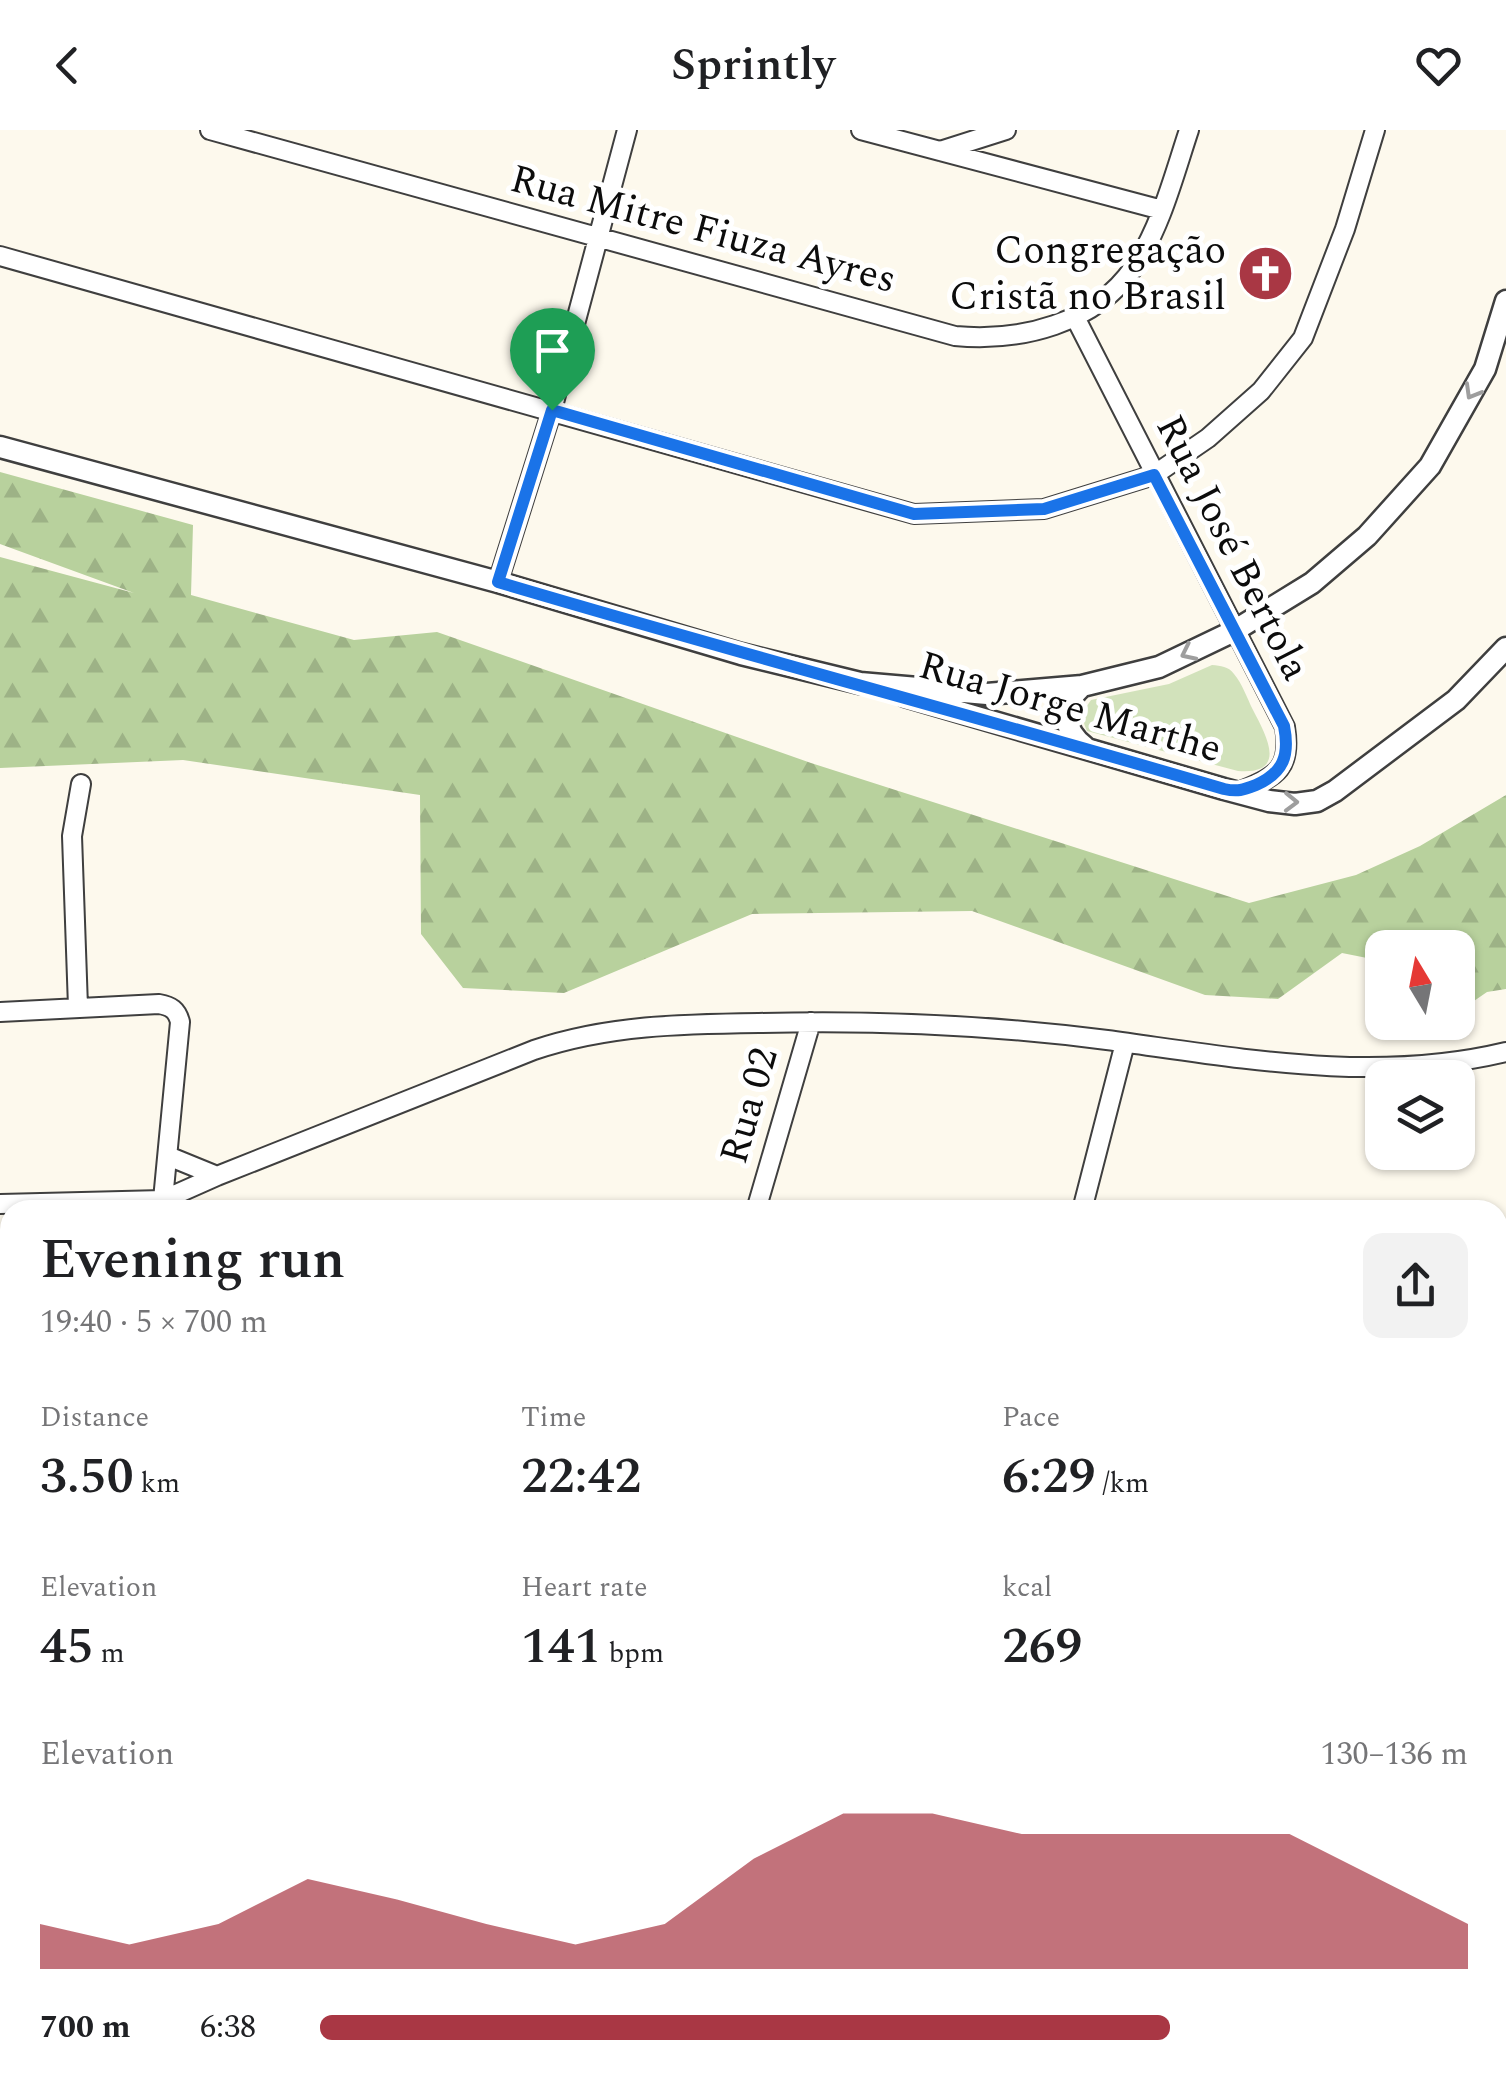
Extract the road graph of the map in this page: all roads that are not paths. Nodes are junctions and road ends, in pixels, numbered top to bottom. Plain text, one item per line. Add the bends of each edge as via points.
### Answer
1 (210, 130) edge
2 (627, 130) edge
3 (861, 130) edge
4 (1006, 130) edge
5 (1189, 130) edge
6 (1375, 130) edge
7 (940, 152) junction
8 (1162, 210) junction
9 (598, 237) junction
10 (0, 256) edge
11 (1506, 301) edge
12 (1076, 318) junction
13 (552, 410) junction
14 (0, 447) edge
15 (1154, 475) junction
16 (498, 582) junction
17 (1234, 632) junction
18 (1506, 648) edge
19 (860, 684) junction
20 (1082, 686) junction
21 (1088, 749) junction
22 (81, 784) dead end
23 (1239, 792) junction
24 (78, 1007) junction
25 (0, 1012) edge
26 (811, 1022) junction
27 (1125, 1043) junction
28 (1506, 1052) edge
29 (168, 1156) junction
30 (217, 1176) junction
31 (163, 1200) edge
32 (171, 1200) edge
33 (759, 1200) edge
34 (1085, 1200) edge

1 - 9 street, Rua Mitre Fiuza Ayres
2 - 9 street
3 - 7 street
4 - 7 street
5 - 8 street, Rua Mitre Fiuza Ayres
6 - 15 street via 1303,338 1261,391
7 - 8 street
8 - 12 street, Rua Mitre Fiuza Ayres via 1135,266
9 - 12 street, Rua Mitre Fiuza Ayres via 955,336 990,339
9 - 13 street
10 - 13 street
11 -> 17 street via 1485,369 1430,466 1312,584
12 - 15 street, Rua José Bertola
13 - 15 street via 914,514 1044,509
13 - 16 street
14 - 16 street
15 - 17 street, Rua José Bertola
16 - 19 street
17 -> 20 street via 1160,667
17 - 23 street, Rua José Bertola via 1286,736 1282,767
23 -> 18 street, Rua Jorge Marthe via 1296,804 1336,791 1456,700
19 - 20 street via 988,694
19 - 21 street, Rua Jorge Marthe
20 - 21 street via 1068,700 1066,719 1072,736
21 - 23 street, Rua Jorge Marthe
22 - 24 street via 72,836
24 - 25 street
24 - 29 street via 159,1004 178,1014
26 - 27 street via 951,1024
26 - 30 street via 664,1024 571,1038
26 - 33 street, Rua 02
27 - 28 street via 1369,1070
27 - 34 street
29 - 30 street
29 - 31 street
30 - 32 street

